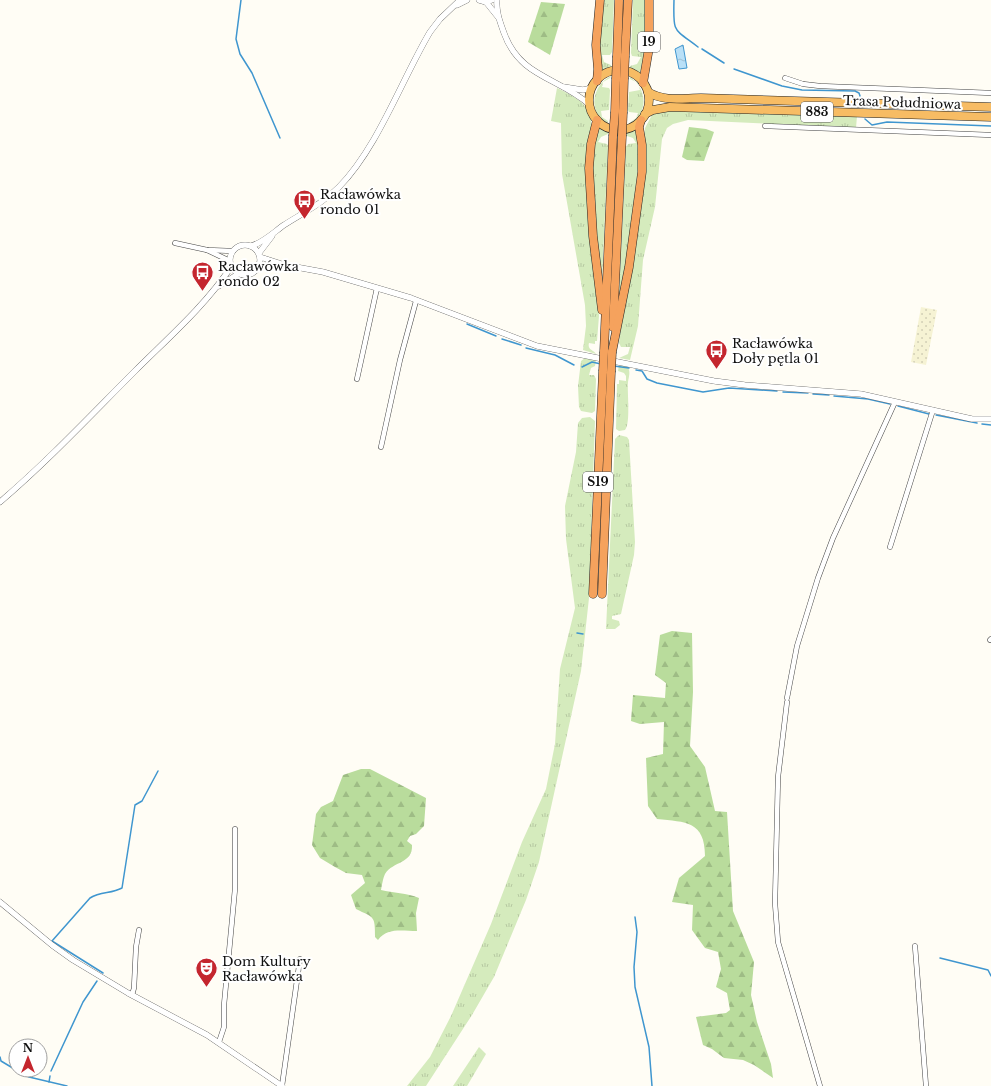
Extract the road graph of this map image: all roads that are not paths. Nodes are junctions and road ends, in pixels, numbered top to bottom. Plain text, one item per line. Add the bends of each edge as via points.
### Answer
1 (460, 0) edge
2 (467, 0) edge
3 (480, 0) edge
4 (492, 0) edge
5 (496, 0) edge
6 (600, 0) edge
7 (619, 0) edge
8 (628, 0) edge
9 (649, 0) edge
10 (486, 2) junction
11 (455, 6) junction
12 (498, 17) junction
13 (621, 56) junction
14 (785, 78) dead end
15 (643, 82) junction
16 (595, 84) junction
17 (564, 87) junction
18 (648, 92) junction
19 (991, 93) edge
20 (590, 105) junction
21 (991, 107) edge
22 (619, 112) junction
23 (643, 117) junction
24 (991, 117) edge
25 (597, 120) junction
26 (765, 126) dead end
27 (991, 135) edge
28 (273, 235) junction
29 (175, 243) dead end
30 (251, 246) junction
31 (207, 250) junction
32 (233, 251) junction
33 (260, 256) junction
34 (230, 261) junction
35 (285, 265) junction
36 (259, 266) junction
37 (232, 267) junction
38 (238, 274) junction
39 (219, 286) junction
40 (377, 288) junction
41 (416, 301) junction
42 (605, 330) junction
43 (608, 352) junction
44 (357, 379) dead end
45 (895, 402) junction
46 (933, 410) junction
47 (991, 420) edge
48 (381, 447) dead end
49 (0, 502) edge
50 (890, 547) dead end
51 (598, 594) dead end
52 (235, 829) dead end
53 (0, 902) edge
54 (139, 930) dead end
55 (914, 946) dead end
56 (300, 959) dead end
57 (132, 995) junction
58 (219, 1042) junction
59 (282, 1086) edge
60 (820, 1086) edge
61 (926, 1086) edge

1 - 11 street
2 - 11 street
3 - 10 street
4 - 10 street
5 - 12 street
6 - 16 highway via 596,45 598,69
7 - 13 highway, S19
8 - 13 highway, S19
9 - 15 highway, 19 via 649,48
10 - 12 street
11 - 28 street via 430,32 356,168 330,195
12 - 17 street via 507,42 520,61 539,76
13 - 22 highway, S19, bridge
14 - 19 street via 820,86
15 - 16 highway via 632,74 619,71 605,74
15 - 18 highway
16 - 17 street via 583,90
16 - 20 highway
17 - 20 street
18 - 21 highway, Trasa Południowa / 883 via 668,99
18 - 23 highway via 648,103
20 - 25 highway
22 - 42 highway, S19, bridge via 613,136
22 - 43 highway, S19, bridge via 622,136
23 - 24 highway, Trasa Południowa / 883 via 657,109 670,107
23 - 25 highway, 883 via 628,128 617,130 606,127
23 - 43 highway via 639,127 642,172 629,267
25 - 42 highway via 589,168 593,236
26 - 27 street
28 - 30 street
28 - 33 street
29 - 31 street
30 - 32 street via 240,246
30 - 33 street
31 - 32 street
31 - 34 street
32 - 34 street
33 - 35 street
33 - 36 street
34 - 37 street
35 - 36 street
35 - 40 street via 323,272
36 - 38 street via 248,275
37 - 38 street
37 - 39 street
38 - 39 street
39 - 49 street via 44,462
40 - 41 street
40 - 44 street
41 - 45 street via 523,342 559,351 709,380 849,392
41 - 48 street
42 - 43 highway, S19
43 - 51 highway, S19, bridge
45 - 46 street
45 - 60 street via 833,538 818,578 797,646 787,700 778,777 775,903 778,942
46 - 47 street via 972,419
46 - 50 street
52 - 58 street via 234,889 224,1005 225,1020
53 - 57 street via 73,960
54 - 57 street
55 - 61 street
56 - 59 street
57 - 58 street
58 - 59 street

